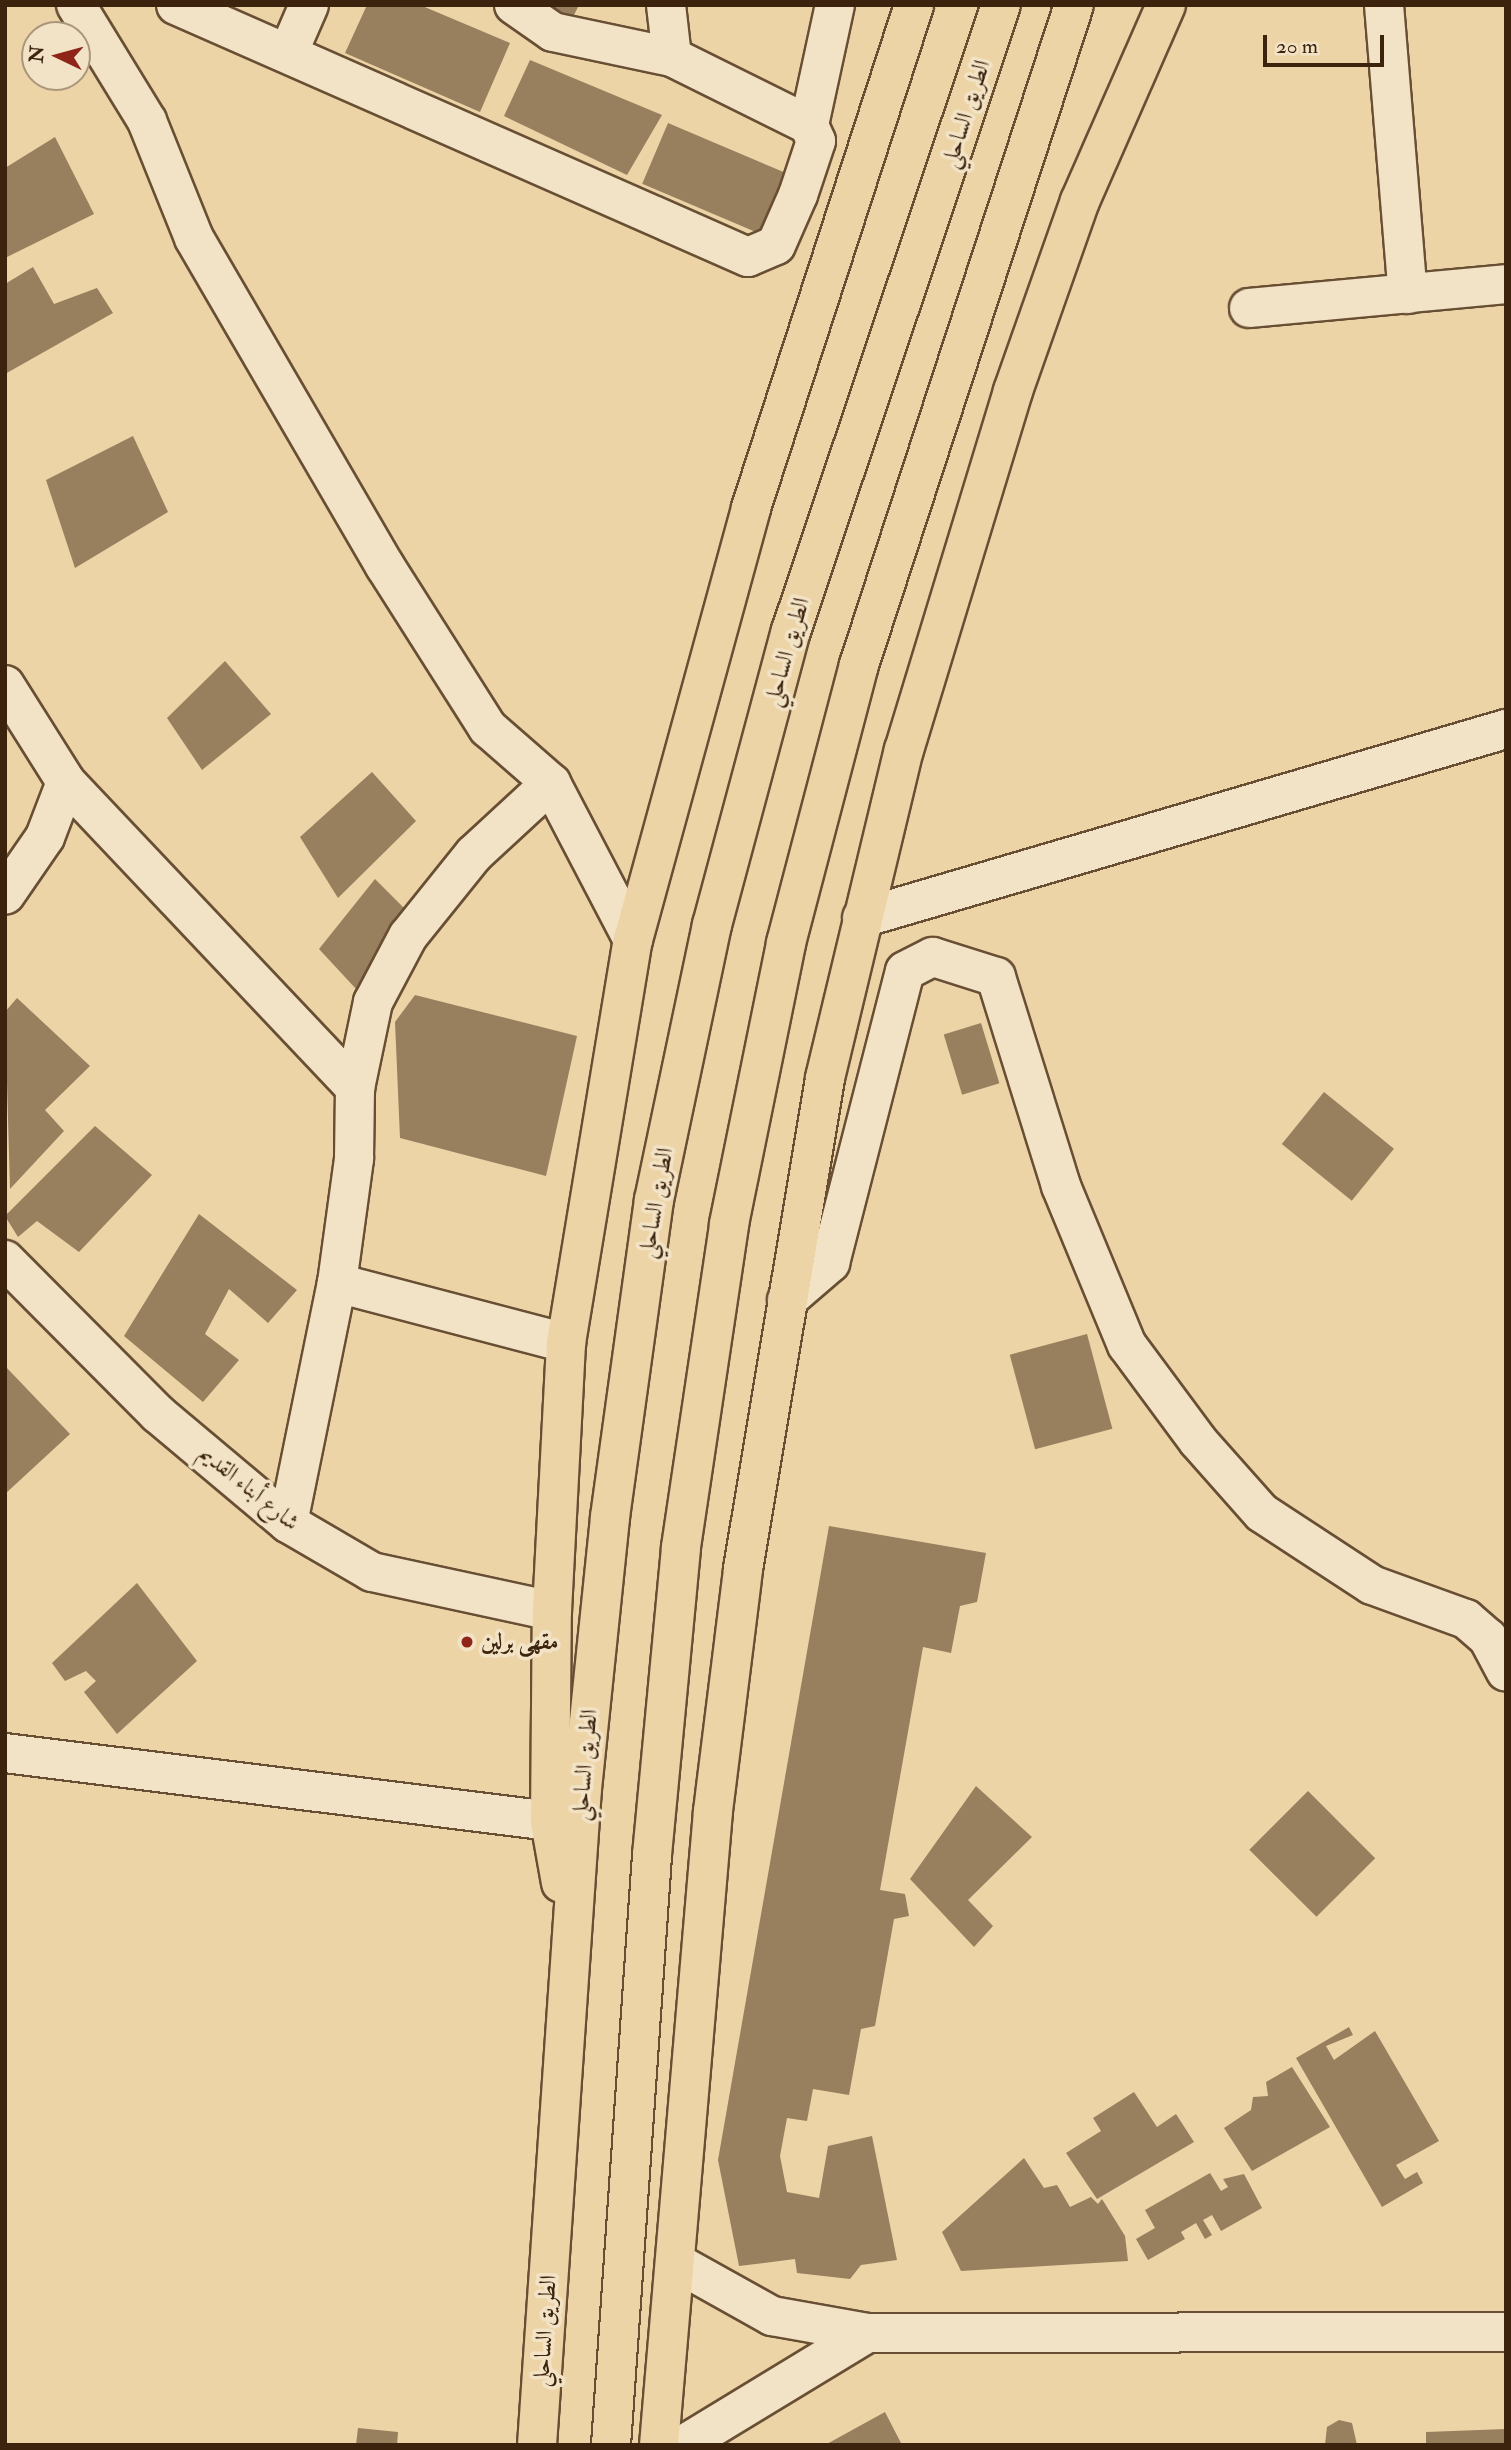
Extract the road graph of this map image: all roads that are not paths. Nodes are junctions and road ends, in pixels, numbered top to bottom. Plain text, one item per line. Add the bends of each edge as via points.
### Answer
1 (76, 5) edge
2 (176, 5) edge
3 (309, 5) edge
4 (514, 5) edge
5 (666, 5) edge
6 (835, 5) edge
7 (914, 5) edge
8 (1002, 5) edge
9 (1074, 5) edge
10 (1166, 5) edge
11 (1384, 5) edge
12 (289, 51) junction
13 (672, 57) junction
14 (809, 125) junction
15 (1506, 284) edge
16 (1408, 294) junction
17 (1249, 309) dead end
18 (5, 685) edge
19 (1506, 730) edge
20 (66, 782) junction
21 (551, 783) junction
22 (5, 895) edge
23 (862, 918) junction
24 (633, 940) junction
25 (355, 1088) junction
26 (5, 1260) edge
27 (337, 1283) junction
28 (787, 1300) junction
29 (566, 1343) junction
30 (288, 1523) junction
31 (552, 1611) junction
32 (1506, 1672) edge
33 (5, 1753) edge
34 (550, 1821) junction
35 (572, 1929) junction
36 (677, 2263) junction
37 (1506, 2332) edge
38 (867, 2333) junction
39 (537, 2445) edge
40 (611, 2445) edge
41 (659, 2445) edge
42 (683, 2445) edge

1 - 21 street via 147,121 194,238 385,566 488,729
2 - 12 street
3 - 12 street
4 - 13 street via 553,32
5 - 13 street
6 - 14 street
7 - 24 highway via 751,508
8 - 35 highway, الطريق الساحلي via 791,631 712,925 654,1200 610,1517
9 - 40 highway via 859,666 786,943 729,1224 681,1547 649,1896
10 - 23 highway via 1080,201 1013,391 904,750
11 - 16 street
12 - 14 street via 748,257 776,245 816,141
13 - 14 street
15 - 16 street
16 - 17 street
18 - 20 street
19 - 23 street
20 - 22 street via 45,837
20 - 25 street
21 - 24 street
21 - 25 street via 474,854 408,936 373,1002
23 - 28 highway via 825,1078
24 - 29 highway
25 - 27 street via 354,1159
26 - 30 street, شارع أبناء القديم via 158,1415
27 - 29 street
27 - 30 street
28 - 32 street via 830,1263 905,971 933,957 996,976 1061,1186 1127,1345 1198,1441 1262,1513 1371,1585 1466,1619 1488,1638
28 - 36 highway via 743,1569 713,1811
29 - 31 highway
30 - 31 street, شارع أبناء القديم via 372,1572
31 - 34 highway
33 - 34 street
34 - 35 highway
35 - 39 highway, الطريق الساحلي
36 - 38 street via 772,2316
36 - 41 highway
37 - 38 street
38 - 42 street

